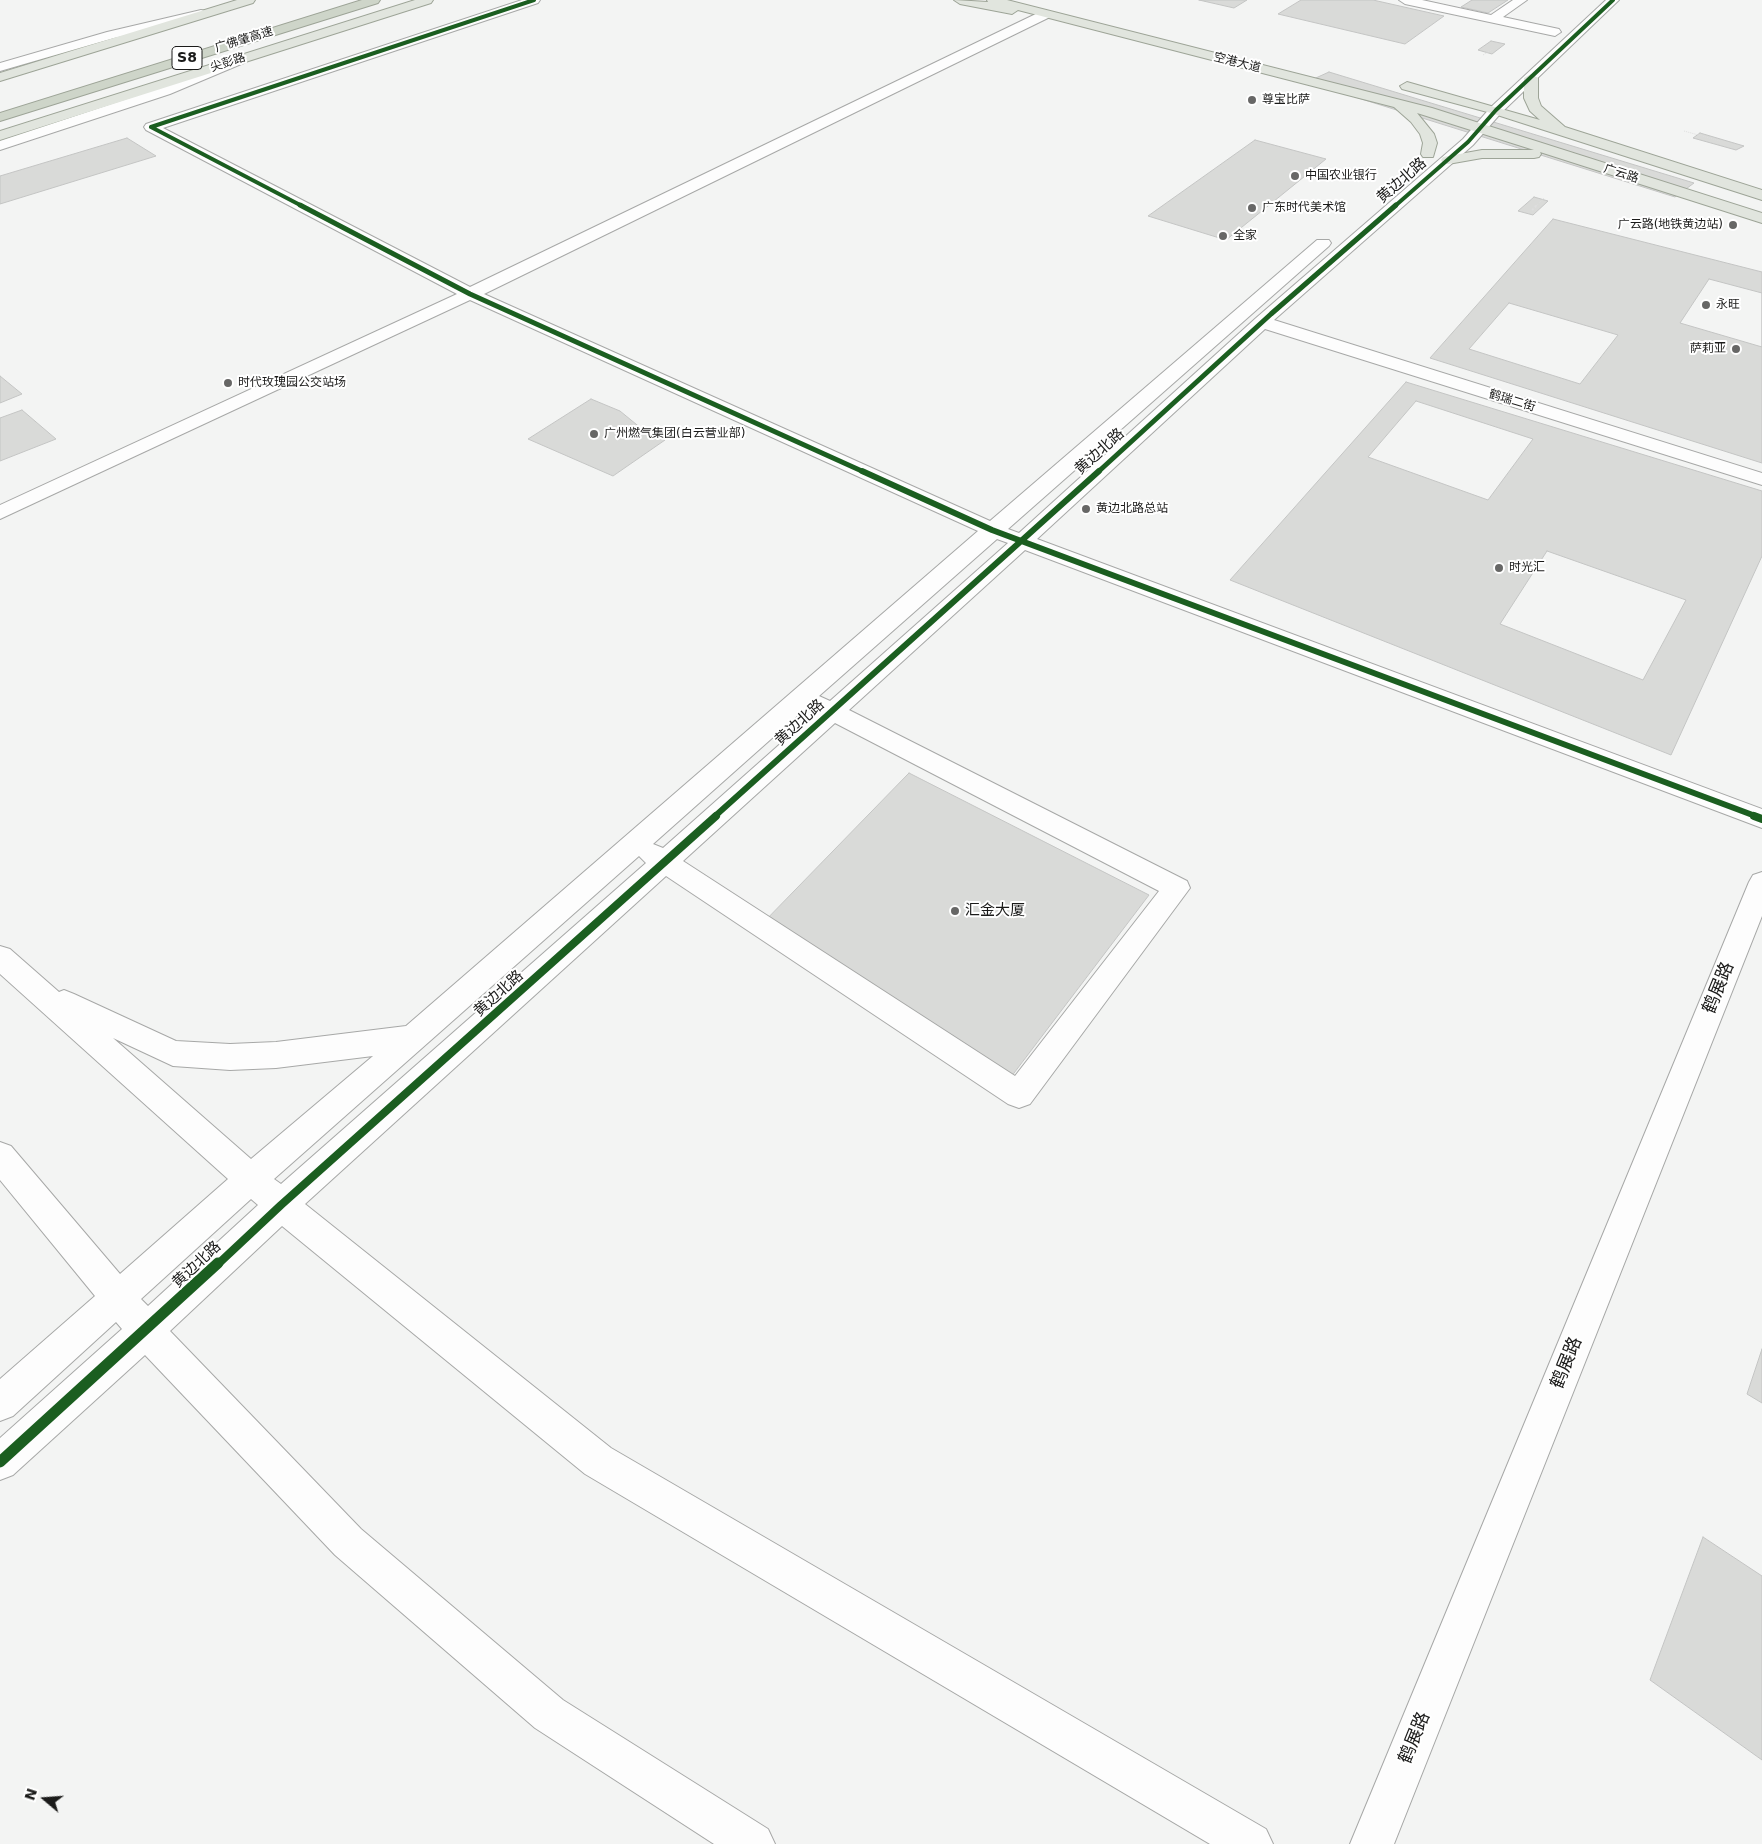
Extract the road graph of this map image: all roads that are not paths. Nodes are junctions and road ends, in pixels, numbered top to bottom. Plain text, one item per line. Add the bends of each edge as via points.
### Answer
1 (248, 0) edge
2 (374, 0) edge
3 (433, 0) edge
4 (534, 0) edge
5 (960, 0) edge
6 (994, 0) edge
7 (1405, 0) edge
8 (1521, 0) edge
9 (1613, 0) edge
10 (212, 11) junction
11 (1046, 14) junction
12 (1493, 19) junction
13 (1542, 44) dead end
14 (248, 56) junction
15 (0, 67) edge
16 (1310, 69) dead end
17 (0, 77) edge
18 (1294, 77) junction
19 (1530, 78) junction
20 (1390, 82) dead end
21 (1483, 97) junction
22 (1398, 103) junction
23 (1496, 110) junction
24 (0, 116) edge
25 (1462, 122) junction
26 (1481, 128) junction
27 (1564, 132) junction
28 (0, 136) edge
29 (1440, 143) junction
30 (0, 146) edge
31 (1569, 157) junction
32 (1448, 160) junction
33 (1663, 164) junction
34 (1414, 166) dead end
35 (1637, 179) junction
36 (1762, 195) edge
37 (1762, 218) edge
38 (1336, 232) dead end
39 (470, 294) junction
40 (1262, 322) junction
41 (1103, 434) junction
42 (1129, 444) junction
43 (1762, 479) edge
44 (0, 513) edge
45 (992, 530) junction
46 (1021, 543) junction
47 (803, 696) junction
48 (833, 712) junction
49 (1762, 819) edge
50 (636, 842) junction
51 (666, 862) junction
52 (1762, 882) edge
53 (0, 957) edge
54 (36, 988) junction
55 (412, 1038) junction
56 (0, 1156) edge
57 (250, 1179) junction
58 (281, 1205) junction
59 (116, 1297) junction
60 (146, 1331) junction
61 (0, 1403) edge
62 (0, 1462) edge
63 (754, 1844) edge
64 (1251, 1844) edge
65 (1372, 1844) edge

1 - 10 main road
2 - 24 highway, 广佛肇高速 / S8
3 - 14 main road, 尖彭路
4 - 39 street via 151,127
5 - 11 main road
6 - 11 main road, 空港大道
7 - 12 street
8 - 12 street
9 - 19 street, 黄边北路
10 - 15 street
10 - 17 main road
11 - 18 main road, 空港大道
11 - 39 street
12 - 13 street via 1558,29
14 - 28 main road, 尖彭路
14 - 30 street via 165,91
16 - 18 main road
18 - 22 main road, 空港大道
19 - 23 street, 黄边北路
19 - 27 main road via 1535,108
20 - 21 main road, 广云路
21 - 23 main road, 广云路
21 - 25 street, 黄边北路
22 - 25 main road, 空港大道
22 - 29 main road via 1423,128 1430,143
23 - 26 street, 黄边北路
23 - 27 main road, 广云路
25 - 26 main road, 空港大道
25 - 29 street, 黄边北路
26 - 31 main road, 广云路
26 - 32 street, 黄边北路
27 - 33 main road, 广云路
29 - 34 street, 黄边北路
31 - 32 main road via 1508,153
31 - 35 main road, 广云路
32 - 40 street, 黄边北路
33 - 35 main road
33 - 36 main road, 广云路
35 - 37 main road, 广云路
38 - 41 street, 黄边北路
39 - 44 street
39 - 45 street
40 - 42 street, 黄边北路
40 - 43 street, 鹤瑞二街
41 - 42 street
41 - 45 street, 黄边北路
42 - 46 street, 黄边北路
45 - 46 street
45 - 47 street, 黄边北路
46 - 48 street, 黄边北路
46 - 49 street
47 - 48 street
47 - 50 street, 黄边北路
48 - 51 street, 黄边北路
48 - 51 street via 1177,888 1019,1095
50 - 51 street
50 - 55 street, 黄边北路
51 - 58 street, 黄边北路
52 - 65 street, 鹤展路
53 - 54 street
54 - 55 street via 173,1053 230,1057 276,1055
54 - 57 street
55 - 57 street, 黄边北路
56 - 59 street
57 - 58 street
57 - 59 street, 黄边北路
58 - 60 street, 黄边北路
58 - 64 street via 598,1462
59 - 60 street
59 - 61 street, 黄边北路
60 - 62 street, 黄边北路
60 - 63 street via 348,1542 549,1714

